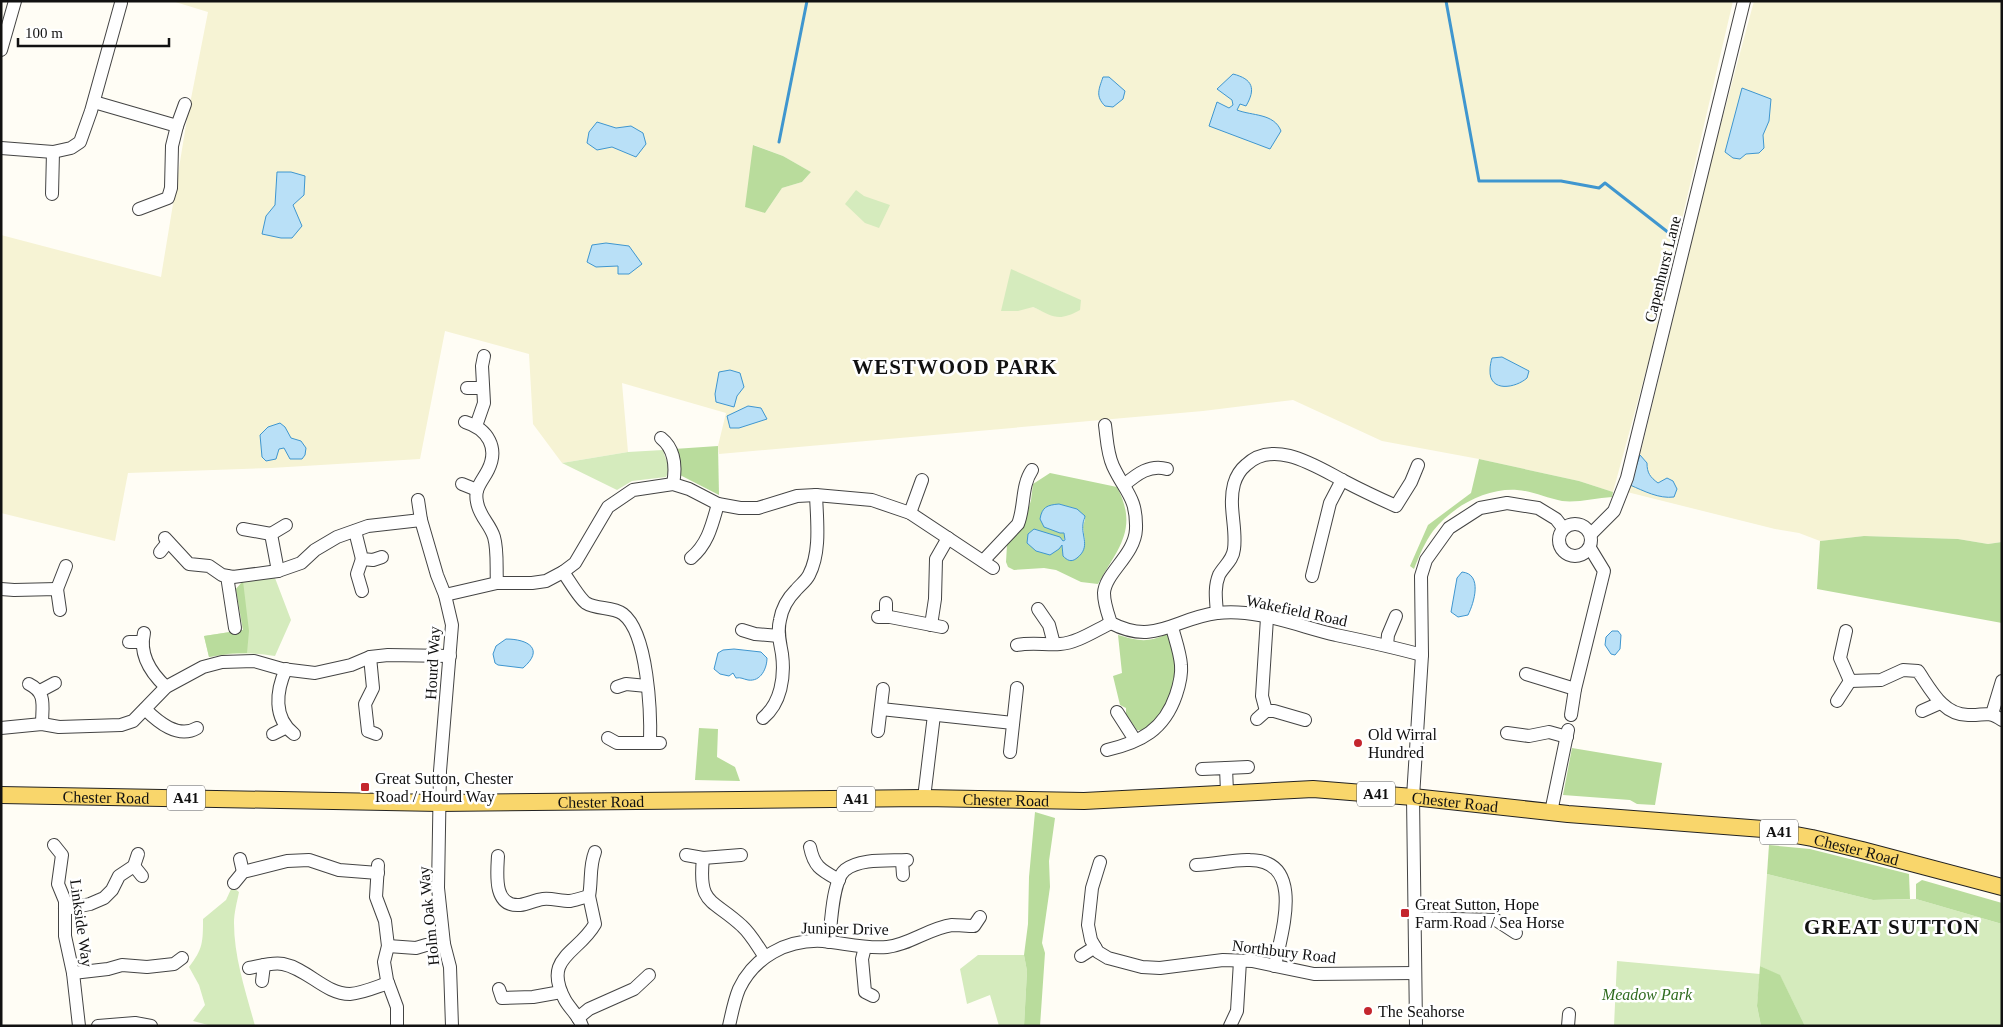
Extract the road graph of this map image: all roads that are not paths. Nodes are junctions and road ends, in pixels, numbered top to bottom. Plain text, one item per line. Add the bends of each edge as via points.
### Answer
1 (14, 1) edge
2 (1744, 1) edge
3 (121, 3) dead end
4 (2, 46) edge
5 (94, 102) junction
6 (185, 104) dead end
7 (177, 126) junction
8 (1, 148) edge
9 (53, 152) junction
10 (52, 194) dead end
11 (139, 210) dead end
12 (484, 356) dead end
13 (467, 388) dead end
14 (483, 388) junction
15 (1105, 425) dead end
16 (668, 441) dead end
17 (1162, 465) dead end
18 (1418, 465) dead end
19 (1025, 474) dead end
20 (922, 480) dead end
21 (1342, 480) junction
22 (462, 484) dead end
23 (673, 484) junction
24 (1124, 485) junction
25 (477, 490) junction
26 (816, 495) junction
27 (418, 500) dead end
28 (718, 504) junction
29 (910, 513) junction
30 (421, 520) junction
31 (286, 525) dead end
32 (1563, 528) junction
33 (243, 529) dead end
34 (355, 531) junction
35 (271, 534) junction
36 (1591, 534) junction
37 (948, 538) junction
38 (165, 544) dead end
39 (1590, 548) junction
40 (382, 557) dead end
41 (699, 557) dead end
42 (362, 559) junction
43 (66, 566) dead end
44 (278, 571) junction
45 (563, 572) junction
46 (227, 576) junction
47 (1312, 576) dead end
48 (497, 583) junction
49 (1, 589) edge
50 (57, 589) junction
51 (362, 591) dead end
52 (445, 595) junction
53 (886, 603) dead end
54 (1038, 609) dead end
55 (60, 610) dead end
56 (1217, 613) junction
57 (1396, 616) dead end
58 (1267, 618) junction
59 (1111, 623) junction
60 (1172, 627) junction
61 (235, 628) dead end
62 (742, 630) dead end
63 (1846, 631) dead end
64 (778, 636) junction
65 (138, 639) dead end
66 (1017, 644) dead end
67 (1054, 644) junction
68 (1387, 645) junction
69 (1422, 655) junction
70 (450, 656) junction
71 (370, 657) junction
72 (286, 669) junction
73 (1526, 674) dead end
74 (1850, 681) junction
75 (2002, 681) edge
76 (622, 682) dead end
77 (55, 683) dead end
78 (29, 684) dead end
79 (647, 686) junction
80 (166, 687) junction
81 (1017, 688) dead end
82 (1575, 688) junction
83 (883, 690) dead end
84 (40, 691) junction
85 (1838, 701) dead end
86 (1940, 703) junction
87 (145, 709) junction
88 (880, 709) junction
89 (1922, 711) dead end
90 (1117, 712) dead end
91 (934, 715) junction
92 (1571, 715) dead end
93 (1997, 717) edge
94 (763, 718) dead end
95 (1305, 720) dead end
96 (42, 724) junction
97 (1013, 724) junction
98 (1, 728) edge
99 (878, 732) dead end
100 (193, 733) dead end
101 (1507, 733) dead end
102 (273, 734) dead end
103 (368, 734) dead end
104 (608, 738) dead end
105 (1135, 740) junction
106 (1107, 750) dead end
107 (1010, 752) dead end
108 (1248, 767) dead end
109 (1226, 768) junction
110 (1202, 769) dead end
111 (1227, 792) junction
112 (1, 795) edge
113 (1413, 796) junction
114 (924, 798) junction
115 (439, 803) junction
116 (1551, 812) junction
117 (810, 847) dead end
118 (63, 849) dead end
119 (595, 852) dead end
120 (686, 855) dead end
121 (741, 855) dead end
122 (498, 856) dead end
123 (240, 858) dead end
124 (703, 858) junction
125 (1100, 862) dead end
126 (1196, 865) dead end
127 (243, 872) junction
128 (902, 875) dead end
129 (142, 876) dead end
130 (839, 880) junction
131 (234, 883) dead end
132 (2002, 887) edge
133 (588, 896) junction
134 (65, 909) junction
135 (1416, 918) junction
136 (978, 927) dead end
137 (1516, 933) dead end
138 (829, 942) junction
139 (444, 944) junction
140 (388, 946) junction
141 (865, 947) junction
142 (1095, 947) junction
143 (1081, 956) dead end
144 (765, 957) junction
145 (1240, 961) junction
146 (178, 965) dead end
147 (264, 965) junction
148 (1275, 966) junction
149 (249, 968) dead end
150 (73, 973) junction
151 (1415, 973) junction
152 (650, 976) dead end
153 (262, 981) dead end
154 (388, 983) junction
155 (562, 992) junction
156 (865, 996) dead end
157 (500, 998) dead end
158 (1238, 1019) edge
159 (580, 1022) edge
160 (1568, 1022) edge
161 (135, 1024) edge
162 (733, 1025) edge
163 (79, 1026) edge
164 (98, 1026) edge
165 (152, 1026) edge
166 (397, 1026) edge
167 (452, 1026) edge
168 (1416, 1026) edge
169 (1559, 1026) edge

1 - 4 street
2 - 36 street, Capenhurst Lane via 1627,478 1614,511
3 - 5 street
5 - 7 street
5 - 9 street via 80,142 71,148
6 - 7 street
7 - 11 street via 168,198
8 - 9 street
9 - 10 street
12 - 14 street
13 - 14 street
14 - 25 street via 484,403 471,424 486,434 492,452 488,470
15 - 24 street via 1113,465
16 - 23 street via 675,461
17 - 24 street via 1141,472
18 - 21 street via 1396,506
19 - 37 street via 1018,524 988,565
20 - 29 street
21 - 47 street via 1330,503
21 - 56 street via 1293,457 1263,455 1250,460 1234,482 1234,549 1215,587
22 - 25 street
23 - 28 street
23 - 45 street via 633,490 608,507 575,563
24 - 59 street via 1134,500 1136,532 1127,554 1104,591
25 - 48 street via 479,511 494,538
26 - 28 street via 797,496 758,508
26 - 29 street via 872,500
26 - 64 street via 813,565 808,577 785,605
27 - 30 street, Hourd Way
28 - 41 street
29 - 37 street
30 - 34 street via 368,526
30 - 52 street, Hourd Way
31 - 35 street
32 - 36 street via 1578,523
32 - 39 street via 1558,539 1566,554 1578,556
32 - 69 street via 1556,518 1538,508 1507,503 1480,508 1449,528 1426,560 1421,576
33 - 35 street
34 - 42 street
34 - 44 street via 337,537 300,563
35 - 44 street
36 - 39 street
37 - 53 street via 936,559 936,626 882,617
38 - 46 street via 189,564 209,566
39 - 82 street via 1604,571
40 - 42 street
42 - 51 street via 357,574
43 - 50 street
44 - 46 street
45 - 48 street via 546,581
45 - 79 street via 586,603 624,615 639,643 647,670
46 - 61 street
48 - 52 street
49 - 50 street
50 - 55 street
52 - 70 street, Hourd Way via 452,625
54 - 67 street via 1049,625
56 - 58 street, Wakefield Road via 1248,613
56 - 60 street, Wakefield Road
57 - 68 street
58 - 68 street, Wakefield Road
58 - 95 street via 1261,715 1274,711
59 - 60 street, Wakefield Road via 1142,633
59 - 67 street via 1068,643
60 - 105 street via 1182,665 1178,690 1166,718 1147,735
62 - 64 street
63 - 74 street via 1840,658
64 - 94 street via 783,667 779,692 772,710
65 - 80 street via 147,664
66 - 67 street
68 - 69 street, Wakefield Road
69 - 113 street
70 - 71 street
70 - 115 street, Hourd Way
71 - 72 street via 315,673
71 - 103 street via 373,688 365,704
72 - 80 street via 254,661 222,662 203,667
72 - 102 street via 280,682 279,700 283,723 290,731
73 - 82 street
74 - 85 street
74 - 86 street via 1881,680 1903,670 1918,671
75 - 93 street
76 - 79 street
77 - 84 street
78 - 84 street
79 - 104 street via 655,743 617,743
80 - 87 street
81 - 97 street
82 - 92 street
83 - 88 street
84 - 96 street
86 - 89 street
86 - 93 street via 1954,713
87 - 96 street via 133,721 121,725 59,727
87 - 100 street via 172,729
88 - 91 street
88 - 99 street
90 - 105 street
91 - 97 street
91 - 114 street
96 - 98 street
97 - 107 street
101 - 116 street via 1529,736 1549,732 1568,734
105 - 106 street
108 - 109 street
109 - 110 street
109 - 111 street
111 - 113 main road, Chester Road / A41 via 1314,789
111 - 114 main road, Chester Road / A41 via 1084,801
112 - 115 main road, Chester Road / A41
113 - 116 main road, Chester Road / A41
113 - 135 street
114 - 115 main road, Chester Road / A41
115 - 139 street, Holm Oak Way via 438,888
116 - 132 main road, Chester Road / A41 via 1771,831 1854,848
117 - 130 street via 818,867
118 - 134 street, Linkside Way via 58,884
119 - 133 street
120 - 124 street
121 - 124 street
122 - 133 street via 499,892 512,904 539,899 571,901
123 - 127 street
124 - 144 street via 704,892 743,927
125 - 142 street via 1099,886 1088,924
126 - 148 street via 1251,860 1273,867 1281,875 1286,887 1286,900
127 - 131 street
127 - 140 street via 287,861 308,860 339,870 378,869 376,897 385,921
128 - 130 street via 904,861 862,863 845,870
129 - 134 street via 136,860 119,876 104,898
130 - 138 street
133 - 155 street via 595,924 561,961 557,974
134 - 150 street, Linkside Way via 65,936
135 - 137 street via 1496,920
135 - 151 street
136 - 141 street, Juniper Drive via 951,925 896,945
138 - 141 street, Juniper Drive
138 - 144 street, Juniper Drive via 792,944
139 - 140 street via 416,948
139 - 167 street, Holm Oak Way via 450,967
140 - 154 street via 384,962
141 - 156 street via 862,959
142 - 143 street
142 - 145 street, Northbury Road via 1108,958 1142,966
144 - 162 street, Juniper Drive via 744,979 736,998
145 - 148 street, Northbury Road
145 - 158 street
146 - 150 street via 122,965
147 - 149 street
147 - 153 street
147 - 154 street via 282,964 296,968 336,992 364,992
148 - 151 street, Northbury Road via 1331,975
150 - 163 street, Linkside Way
151 - 168 street
152 - 159 street via 642,991 589,1009
154 - 166 street via 397,1008
155 - 157 street
155 - 159 street
160 - 169 street
161 - 164 street
161 - 165 street

